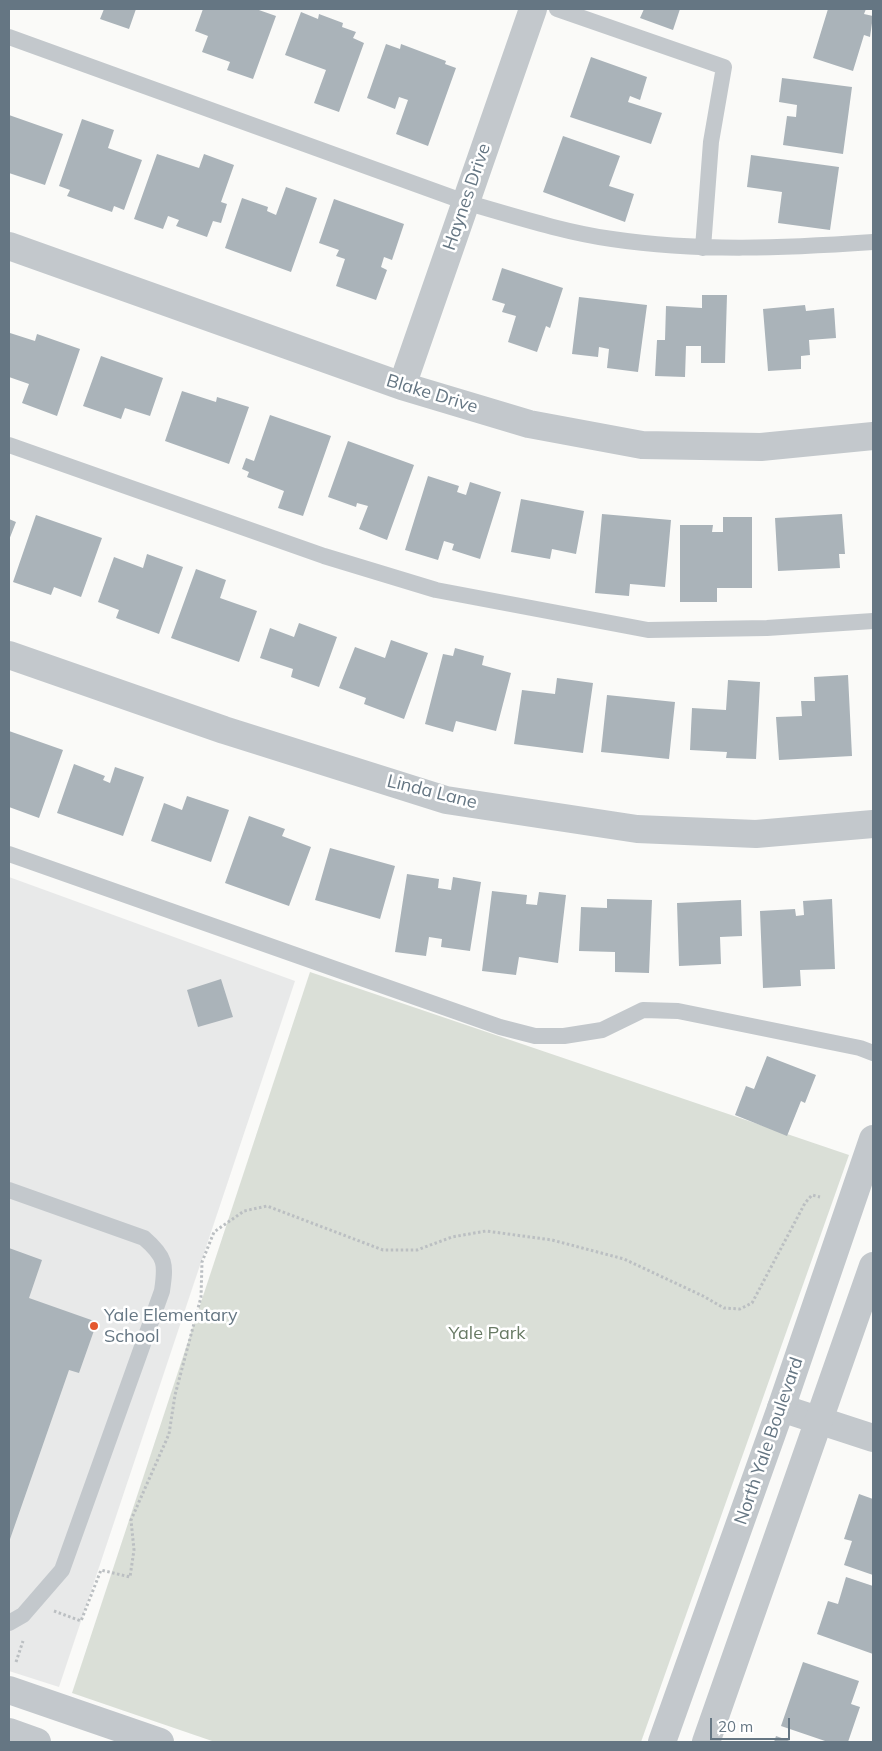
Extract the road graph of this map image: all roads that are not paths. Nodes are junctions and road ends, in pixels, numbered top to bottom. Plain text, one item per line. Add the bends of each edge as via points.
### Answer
1 (535, 10) edge
2 (9, 37) edge
3 (466, 202) junction
4 (873, 242) edge
5 (9, 246) edge
6 (703, 248) junction
7 (402, 386) junction
8 (873, 436) edge
9 (9, 445) edge
10 (873, 621) edge
11 (9, 655) edge
12 (873, 824) edge
13 (9, 854) edge
14 (873, 1053) edge
15 (873, 1139) edge
16 (9, 1190) edge
17 (873, 1266) edge
18 (781, 1408) junction
19 (820, 1420) junction
20 (873, 1438) edge
21 (9, 1623) edge
22 (9, 1690) edge
23 (9, 1732) edge
24 (37, 1742) edge
25 (160, 1742) edge
26 (662, 1742) edge
27 (706, 1742) edge

1 - 3 street, Haynes Drive
1 - 6 lane via 724,67 711,142
2 - 3 lane
3 - 6 lane via 611,239
3 - 7 street, Haynes Drive
4 - 6 lane via 774,249
5 - 7 street, Blake Drive
7 - 8 street, Blake Drive via 529,424 642,445 761,447
9 - 10 lane via 324,556 436,590 648,630 767,628
11 - 12 street, Linda Lane via 224,730 446,800 637,829 756,834
13 - 14 lane via 535,1036 564,1036 602,1030 643,1010 678,1012
15 - 18 street, North Yale Boulevard
16 - 21 lane via 144,1238 159,1251 165,1270 162,1291 62,1570 23,1615
17 - 19 street
18 - 19 street
18 - 26 street, North Yale Boulevard
19 - 20 street
19 - 27 street
22 - 25 street
23 - 24 street

